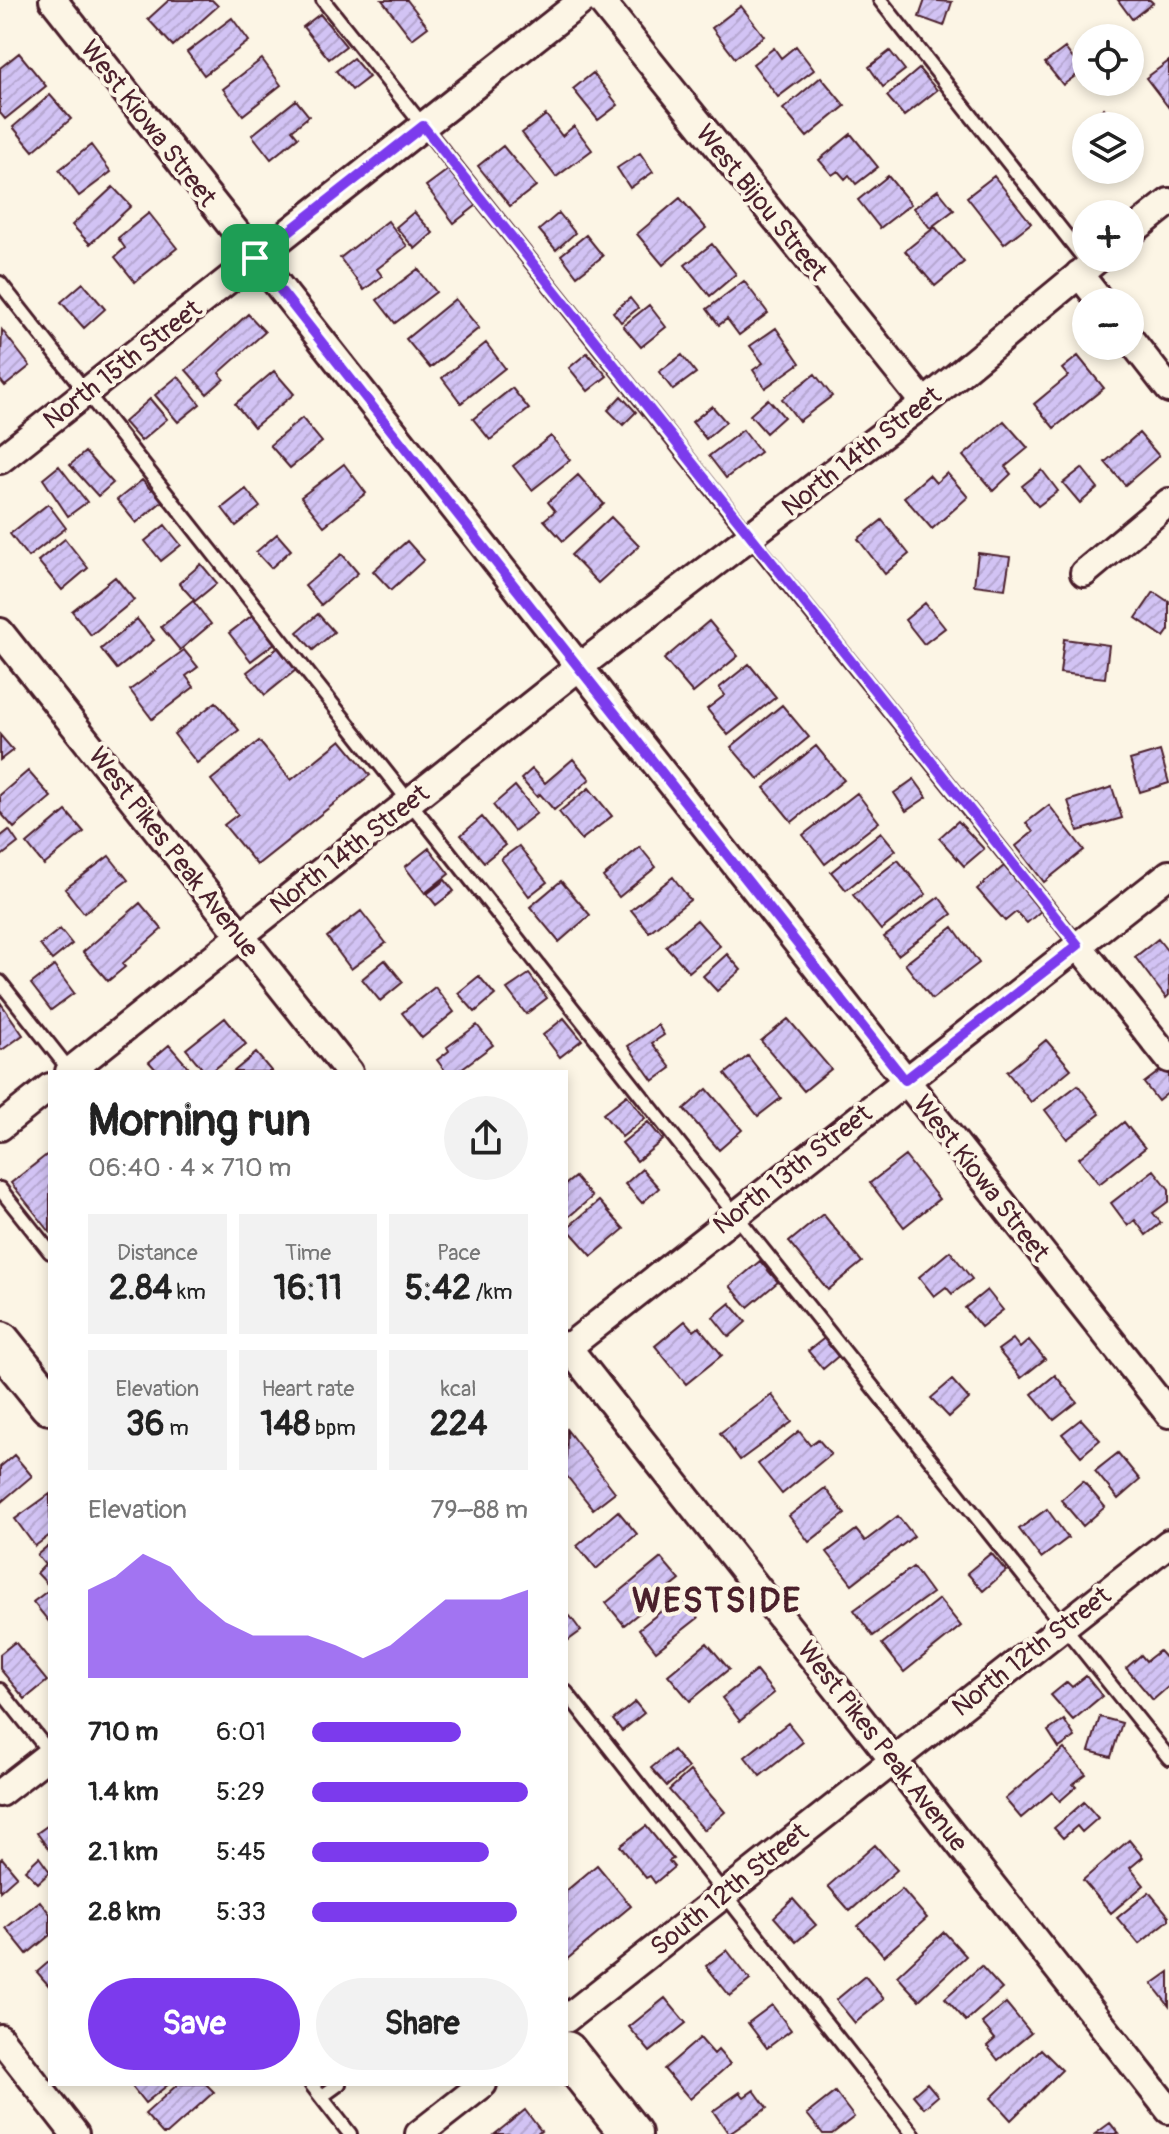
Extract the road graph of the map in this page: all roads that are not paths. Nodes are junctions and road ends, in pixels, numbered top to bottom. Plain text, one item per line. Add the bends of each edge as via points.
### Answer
1 (53, 0) edge
2 (323, 0) edge
3 (583, 0) edge
4 (600, 0) edge
5 (880, 0) edge
6 (423, 126) junction
7 (1169, 202) edge
8 (1144, 222) edge
9 (1072, 243) edge
10 (255, 258) junction
11 (1083, 272) edge
12 (0, 283) edge
13 (1144, 357) edge
14 (1169, 389) edge
15 (87, 391) junction
16 (924, 403) junction
17 (0, 460) edge
18 (1169, 502) edge
19 (750, 537) junction
20 (1084, 573) dead end
21 (0, 632) edge
22 (579, 667) junction
23 (410, 801) junction
24 (1169, 874) edge
25 (240, 936) junction
26 (1078, 945) junction
27 (0, 982) edge
28 (1169, 1059) edge
29 (68, 1070) edge
30 (72, 1070) edge
31 (347, 1070) edge
32 (905, 1080) junction
33 (48, 1089) edge
34 (0, 1127) edge
35 (0, 1189) edge
36 (735, 1215) junction
37 (48, 1249) edge
38 (0, 1342) edge
39 (568, 1346) edge
40 (568, 1348) edge
41 (48, 1402) edge
42 (1169, 1414) edge
43 (1169, 1543) edge
44 (1064, 1625) junction
45 (0, 1690) edge
46 (568, 1695) edge
47 (48, 1750) edge
48 (48, 1755) edge
49 (1169, 1758) edge
50 (893, 1759) junction
51 (0, 1793) edge
52 (724, 1893) junction
53 (568, 2017) edge
54 (0, 2038) edge
55 (568, 2055) edge
56 (313, 2086) edge
57 (336, 2086) edge
58 (480, 2086) edge
59 (321, 2097) junction
60 (1169, 2110) edge
61 (75, 2134) edge
62 (350, 2134) edge
63 (419, 2134) edge
64 (631, 2134) edge
65 (913, 2134) edge

1 - 10 street, West Kiowa Street
2 - 6 lane
3 - 6 street, North 15th Street
4 - 16 street, West Bijou Street
5 - 9 lane
6 - 10 street, North 15th Street
6 - 19 lane
7 - 8 street
10 - 15 street, North 15th Street
10 - 22 street, West Kiowa Street
11 - 16 street, North 14th Street
12 - 15 lane
13 - 14 street
15 - 17 street, North 15th Street
15 - 23 lane
16 - 19 street, North 14th Street
18 - 20 street
19 - 22 street, North 14th Street
19 - 26 lane
21 - 25 street, West Pikes Peak Avenue
22 - 23 street, North 14th Street
22 - 32 street, West Kiowa Street
23 - 25 street, North 14th Street
23 - 36 lane
24 - 26 street, North 13th Street
25 - 30 street, North 14th Street
25 - 31 street, West Pikes Peak Avenue
26 - 28 street
26 - 32 street, North 13th Street
27 - 29 lane
32 - 36 street, North 13th Street
32 - 42 street, West Kiowa Street
33 - 34 street
35 - 37 lane
36 - 39 street, North 13th Street
36 - 44 lane
38 - 41 main road
40 - 50 street, West Pikes Peak Avenue
43 - 44 street, North 12th Street
44 - 49 lane
44 - 50 street, North 12th Street
45 - 47 lane
46 - 52 lane
48 - 51 street
50 - 52 street, South 12th Street
50 - 60 street, West Pikes Peak Avenue
52 - 53 street, South 12th Street
52 - 65 lane
54 - 61 street
55 - 64 main road
56 - 59 lane
57 - 59 lane
58 - 63 street
59 - 62 lane

